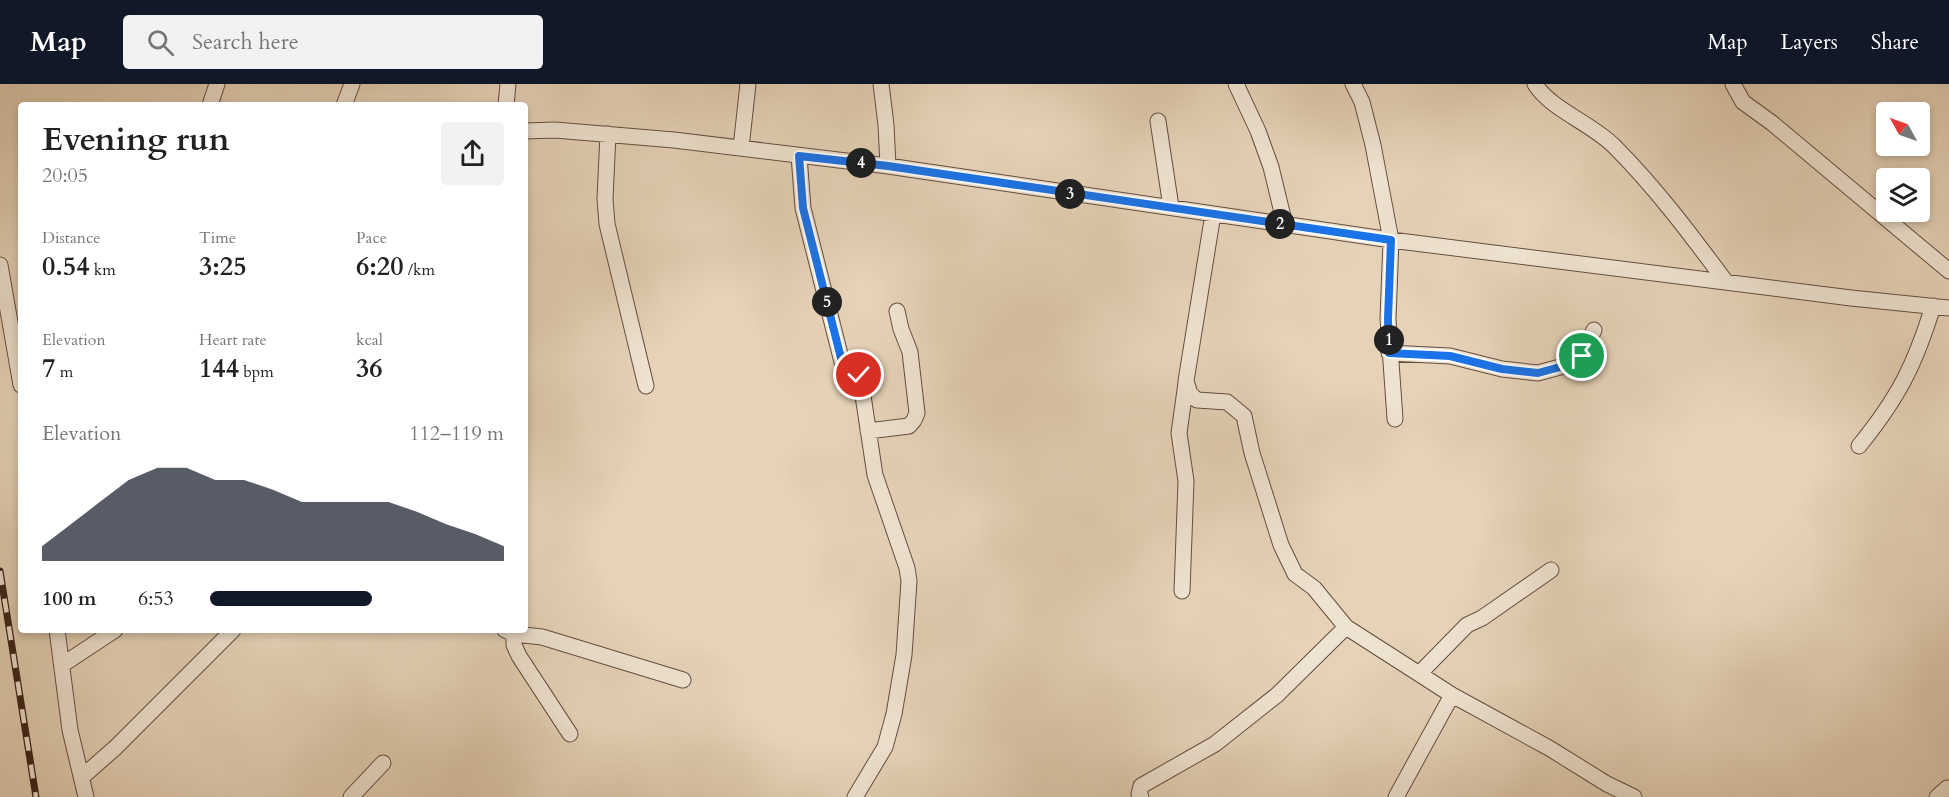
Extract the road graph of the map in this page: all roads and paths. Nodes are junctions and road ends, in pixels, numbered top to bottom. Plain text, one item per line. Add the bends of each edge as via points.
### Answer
1 (217, 84) edge
2 (352, 84) edge
3 (508, 84) edge
4 (748, 84) edge
5 (881, 84) edge
6 (1236, 84) edge
7 (1353, 84) edge
8 (1535, 84) edge
9 (1733, 84) edge
10 (211, 102) edge
11 (345, 102) edge
12 (506, 102) edge
13 (1158, 121) dead end
14 (528, 131) edge
15 (608, 134) junction
16 (741, 148) junction
17 (799, 156) junction
18 (888, 166) junction
19 (1171, 207) junction
20 (1213, 214) junction
21 (1285, 225) junction
22 (1391, 240) junction
23 (0, 265) edge
24 (1949, 271) edge
25 (1726, 282) junction
26 (1933, 306) junction
27 (1949, 308) edge
28 (10, 309) edge
29 (897, 311) dead end
30 (1594, 330) dead end
31 (1389, 353) junction
32 (18, 364) edge
33 (1186, 381) junction
34 (646, 387) dead end
35 (1395, 419) dead end
36 (868, 430) junction
37 (1859, 446) dead end
38 (1551, 570) dead end
39 (1182, 591) dead end
40 (1346, 627) junction
41 (57, 633) edge
42 (110, 633) edge
43 (230, 633) edge
44 (510, 633) edge
45 (516, 633) edge
46 (62, 665) junction
47 (1419, 674) junction
48 (683, 680) dead end
49 (1452, 695) junction
50 (570, 734) dead end
51 (382, 763) dead end
52 (82, 777) junction
53 (86, 797) edge
54 (351, 797) edge
55 (855, 797) edge
56 (1142, 797) edge
57 (1396, 797) edge
58 (1635, 797) edge

1 - 10 street
2 - 11 street
3 - 12 street
4 - 16 street
5 - 18 street
6 - 21 street via 1271,167
7 - 22 street via 1373,145
8 - 25 street via 1553,104 1613,144
9 - 24 street via 1743,102
13 - 19 street
14 - 15 street
15 - 16 street
15 - 34 street via 607,224
16 - 17 street
17 - 18 street
17 - 36 street via 803,208 843,366 860,376
18 - 19 street
19 - 20 street
20 - 21 street
20 - 33 street
21 - 22 street
22 - 25 street
22 - 31 street
23 - 28 street
25 - 26 street
26 - 27 street
26 - 37 street via 1909,374 1894,401
28 - 32 street
29 - 36 street via 910,352 917,412 909,426
30 - 31 street via 1578,360 1538,373 1450,356
31 - 35 street
33 - 39 street via 1179,433 1186,482
33 - 40 street via 1190,394 1197,400 1227,402 1244,416 1285,555 1295,574 1314,588
36 - 55 street via 875,475 909,581 894,714 885,747
38 - 47 street via 1467,626
40 - 47 street
40 - 56 street via 1277,695 1215,744 1141,786
41 - 46 street
42 - 46 street
43 - 52 street
44 - 50 street via 519,656
45 - 48 street via 542,637
46 - 52 street via 70,730
47 - 49 street
49 - 57 street
49 - 58 street
51 - 54 street
52 - 53 street

